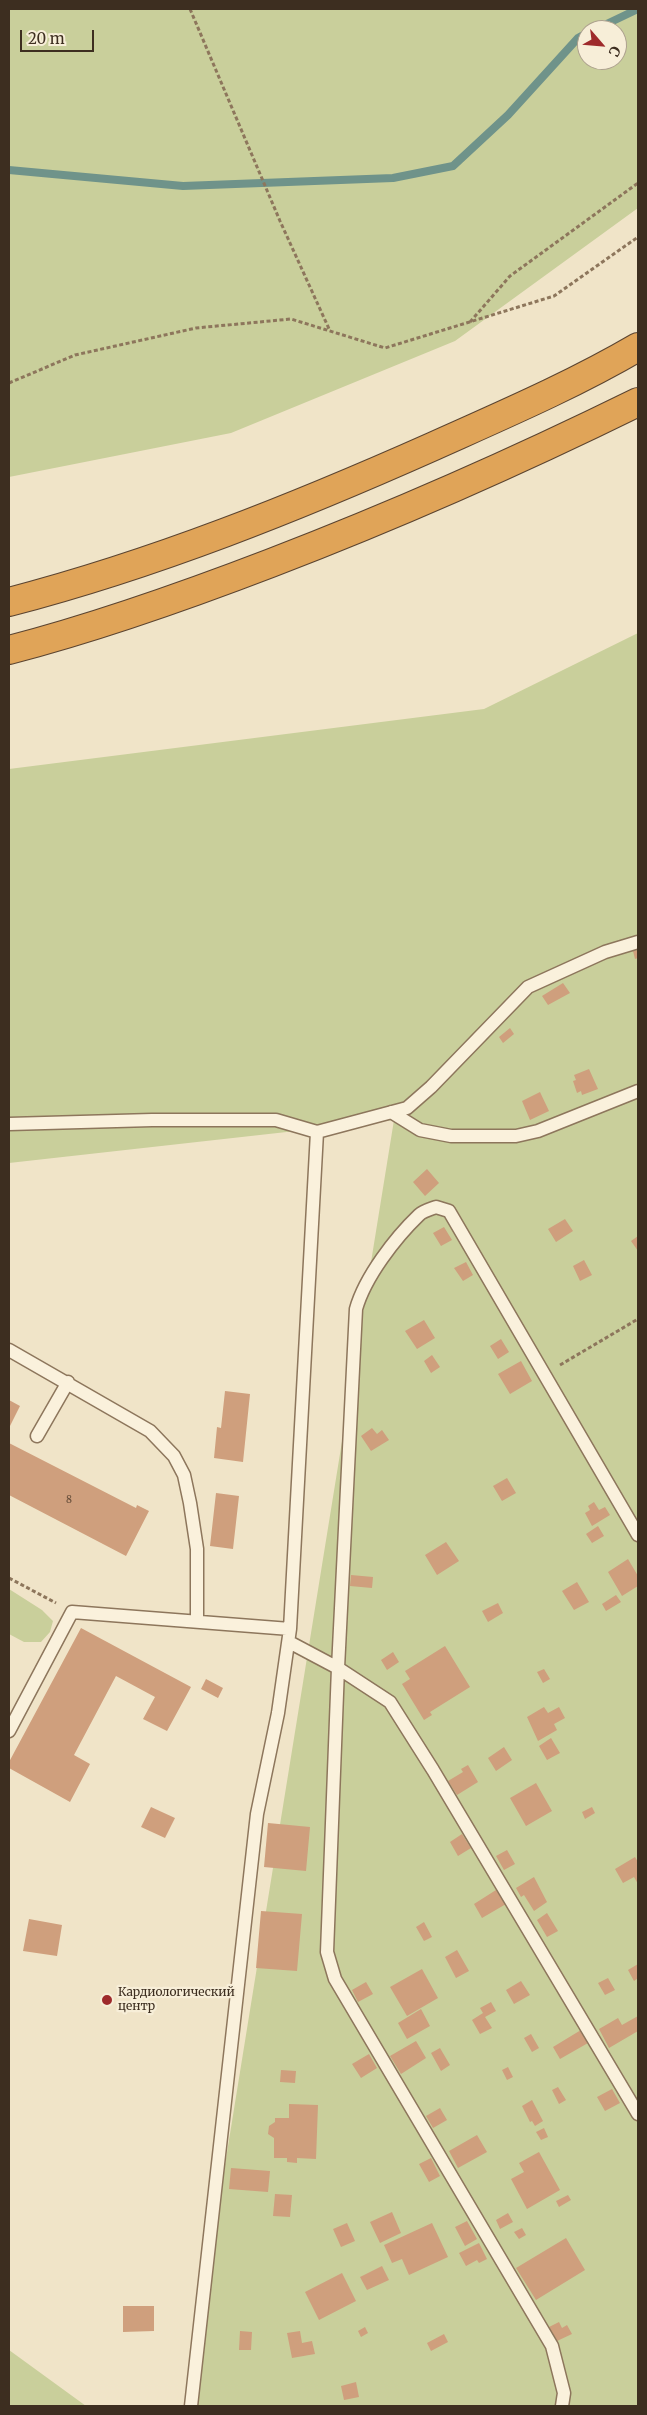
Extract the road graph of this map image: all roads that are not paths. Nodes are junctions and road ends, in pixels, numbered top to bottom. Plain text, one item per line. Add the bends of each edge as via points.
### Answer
1 (638, 347) edge
2 (638, 402) edge
3 (9, 602) edge
4 (9, 650) edge
5 (638, 942) edge
6 (638, 1091) edge
7 (391, 1112) junction
8 (9, 1124) edge
9 (317, 1132) junction
10 (9, 1350) edge
11 (68, 1382) junction
12 (37, 1436) dead end
13 (638, 1535) edge
14 (197, 1621) junction
15 (290, 1629) junction
16 (289, 1642) junction
17 (338, 1668) junction
18 (9, 1731) edge
19 (638, 2114) edge
20 (191, 2406) edge
21 (562, 2406) edge

1 - 3 highway via 523,407 372,474 238,528 136,564
2 - 4 highway via 545,448 369,525 188,595
5 - 7 lane via 605,952 528,986 432,1087 407,1108
6 - 7 lane via 538,1132 516,1136 451,1136 420,1130
7 - 9 lane
8 - 9 lane via 276,1120
9 - 15 lane
10 - 11 lane
11 - 12 lane
11 - 14 lane via 150,1431 174,1456 184,1475 197,1549
13 - 17 lane via 449,1211 436,1206 420,1214 377,1266 361,1293 356,1309
14 - 15 lane
14 - 18 lane via 72,1612
15 - 16 lane
16 - 17 lane
16 - 20 lane via 257,1814
17 - 19 lane via 390,1702
17 - 21 lane via 327,1952 335,1979 552,2346 564,2393

